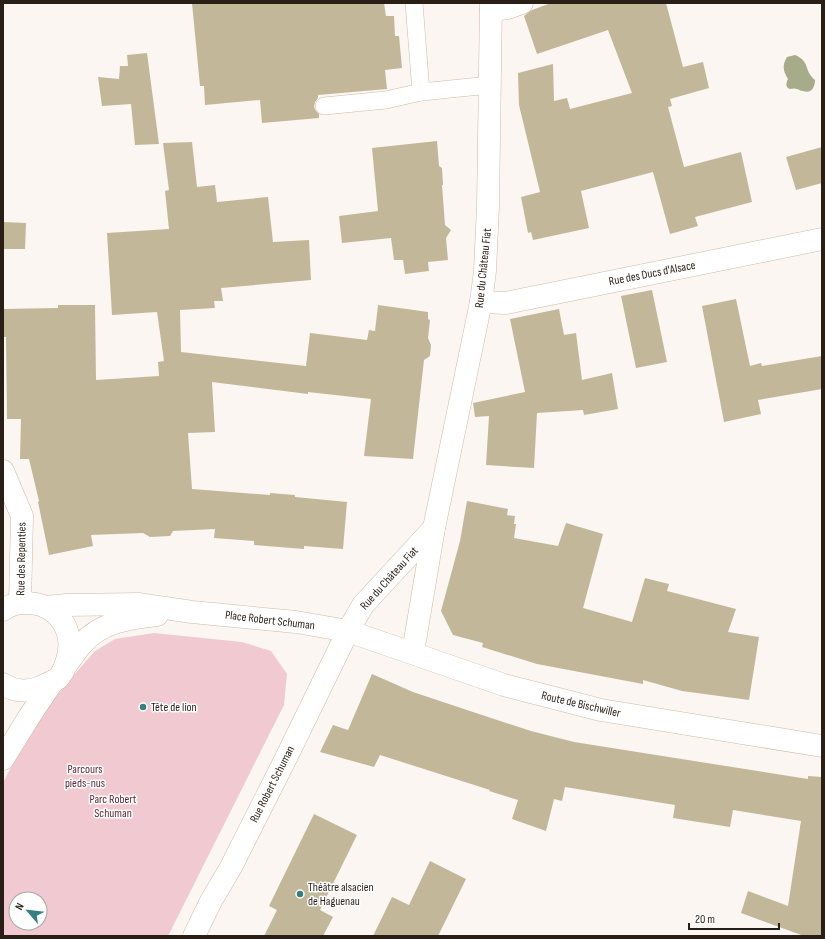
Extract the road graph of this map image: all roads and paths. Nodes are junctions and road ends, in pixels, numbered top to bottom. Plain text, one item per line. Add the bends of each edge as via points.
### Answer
1 (414, 3) edge
2 (522, 3) edge
3 (491, 7) edge
4 (490, 85) junction
5 (421, 92) junction
6 (324, 106) dead end
7 (822, 239) edge
8 (481, 302) junction
9 (3, 471) edge
10 (434, 528) junction
11 (11, 607) edge
12 (46, 607) junction
13 (192, 612) junction
14 (348, 631) junction
15 (413, 652) junction
16 (59, 674) junction
17 (3, 684) edge
18 (822, 746) edge
19 (3, 760) edge
20 (194, 936) edge

1 - 5 lane
2 - 3 street via 508,8
3 - 4 street, Rue du Château Fiat
4 - 5 lane
4 - 8 street, Rue du Château Fiat via 488,213
5 - 6 lane via 386,100
7 - 8 street, Rue des Ducs d'Alsace via 506,303
8 - 10 street, Rue du Château Fiat
9 - 11 street, Rue des Repenties via 22,516
10 - 14 street, Rue du Château Fiat via 363,605
10 - 15 street, Rue du Château Fiat
11 - 12 street, Place Robert Schuman via 34,603
12 - 13 street, Place Robert Schuman via 138,604
12 - 16 street, Place Robert Schuman via 58,616 70,640 70,652
13 - 14 street, Place Robert Schuman via 296,622
13 - 16 street, Place Robert Schuman via 138,617 105,626 82,644
14 - 15 street, Route de Bischwiller
14 - 20 street, Rue Robert Schuman via 273,784
15 - 18 street, Route de Bischwiller via 504,685 601,710
16 - 17 street, Place Robert Schuman via 33,690 19,690
16 - 19 street, Place Robert Schuman

